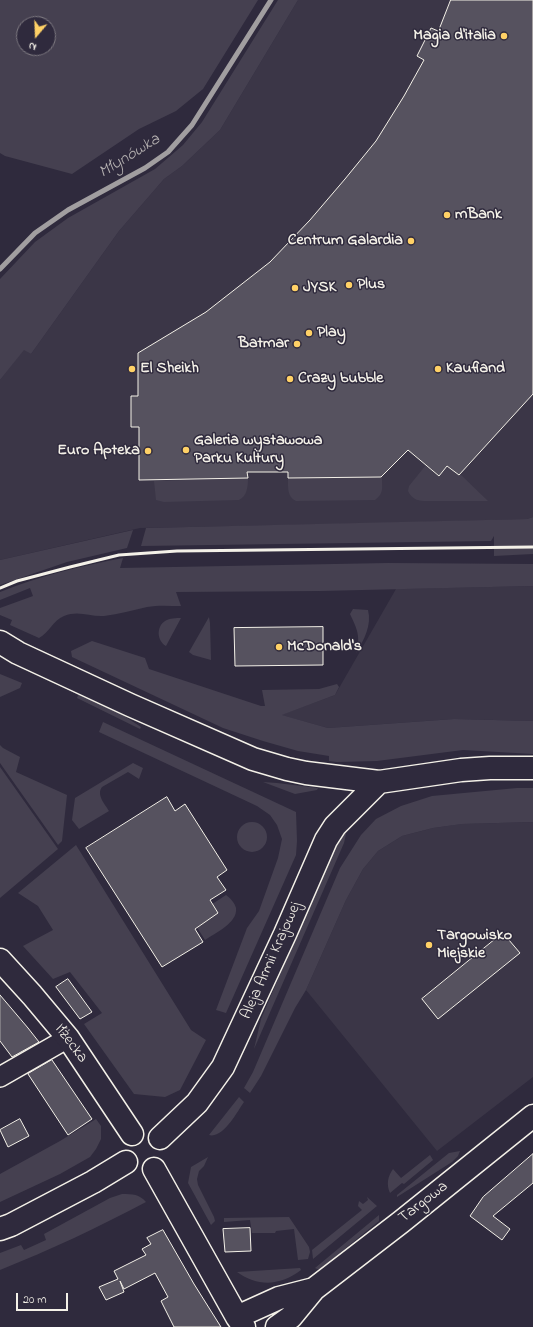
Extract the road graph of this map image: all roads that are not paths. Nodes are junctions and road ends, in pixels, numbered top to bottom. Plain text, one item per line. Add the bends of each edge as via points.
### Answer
1 (6, 648) edge
2 (533, 768) edge
3 (379, 782) junction
4 (0, 960) edge
5 (68, 1038) junction
6 (0, 1077) edge
7 (533, 1116) edge
8 (132, 1134) junction
9 (160, 1138) junction
10 (126, 1162) junction
11 (154, 1169) junction
12 (0, 1229) edge
13 (314, 1289) junction
14 (241, 1322) edge
15 (277, 1327) edge

1 - 3 street via 252,759 306,773
2 - 3 street via 461,770
3 - 9 street, Aleja Armii Krajowej via 334,826 326,840 223,1067 197,1103
4 - 5 street, Iłżecka
5 - 6 street
5 - 8 street, Iłżecka
7 - 13 street, Targowa
8 - 9 street via 140,1130 149,1131
8 - 10 street via 125,1141 123,1149
9 - 11 street via 164,1152 161,1162
10 - 11 street via 138,1170
10 - 12 street via 93,1182
11 - 14 street
13 - 14 street, Targowa via 279,1298
13 - 15 street, Targowa via 291,1316

